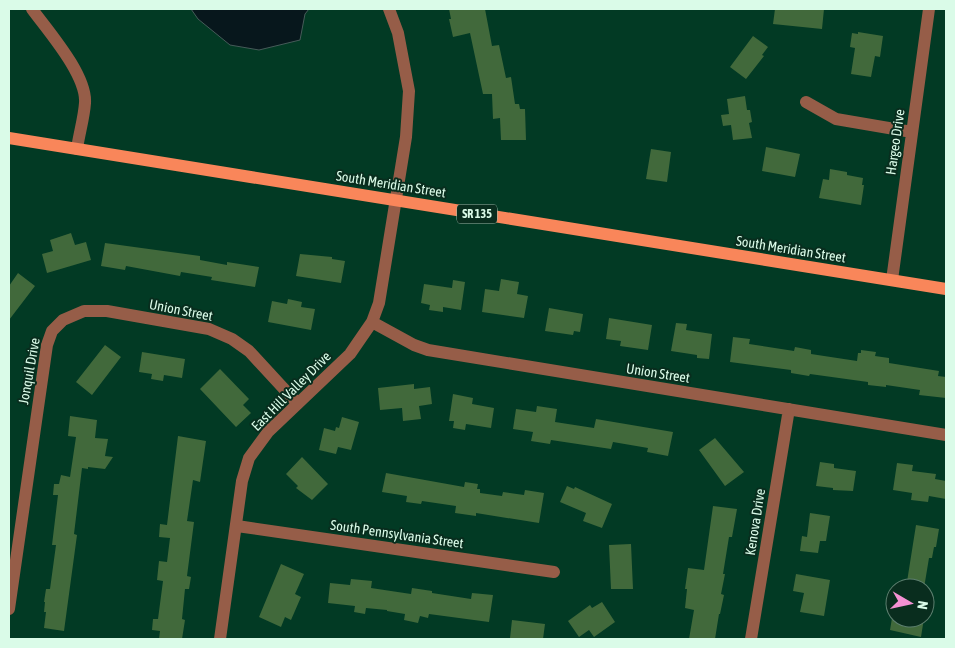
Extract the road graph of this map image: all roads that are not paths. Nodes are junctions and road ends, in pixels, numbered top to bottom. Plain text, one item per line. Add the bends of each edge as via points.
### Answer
1 (32, 9) edge
2 (389, 9) edge
3 (929, 9) edge
4 (806, 102) dead end
5 (912, 132) junction
6 (9, 138) edge
7 (77, 149) junction
8 (396, 200) junction
9 (892, 280) junction
10 (946, 289) edge
11 (63, 320) joint
12 (372, 322) junction
13 (297, 403) junction
14 (789, 409) junction
15 (946, 435) edge
16 (237, 526) junction
17 (554, 572) dead end
18 (9, 609) edge
19 (220, 639) edge
20 (751, 639) edge

1 - 7 street via 82,84 86,102
2 - 8 street, East Hill Valley Drive via 398,32 409,91
3 - 5 street, Hargeo Drive
4 - 5 street via 836,119
5 - 9 street, Hargeo Drive
6 - 7 main road, South Meridian Street / SR 135
7 - 8 main road, South Meridian Street / SR 135
8 - 9 main road, South Meridian Street / SR 135
8 - 12 street, East Hill Valley Drive via 379,303
9 - 10 main road, South Meridian Street / SR 135
11 - 13 street, Union Street via 84,311 107,311 209,329 249,351
11 - 18 street, Jonquil Drive via 52,332 47,346
12 - 13 street, East Hill Valley Drive via 350,354
12 - 14 street, Union Street via 428,350
13 - 16 street, East Hill Valley Drive via 268,432 250,458 242,481
14 - 15 street, Union Street
14 - 20 street, Kenova Drive
16 - 17 street, South Pennsylvania Street
16 - 19 street, East Hill Valley Drive

